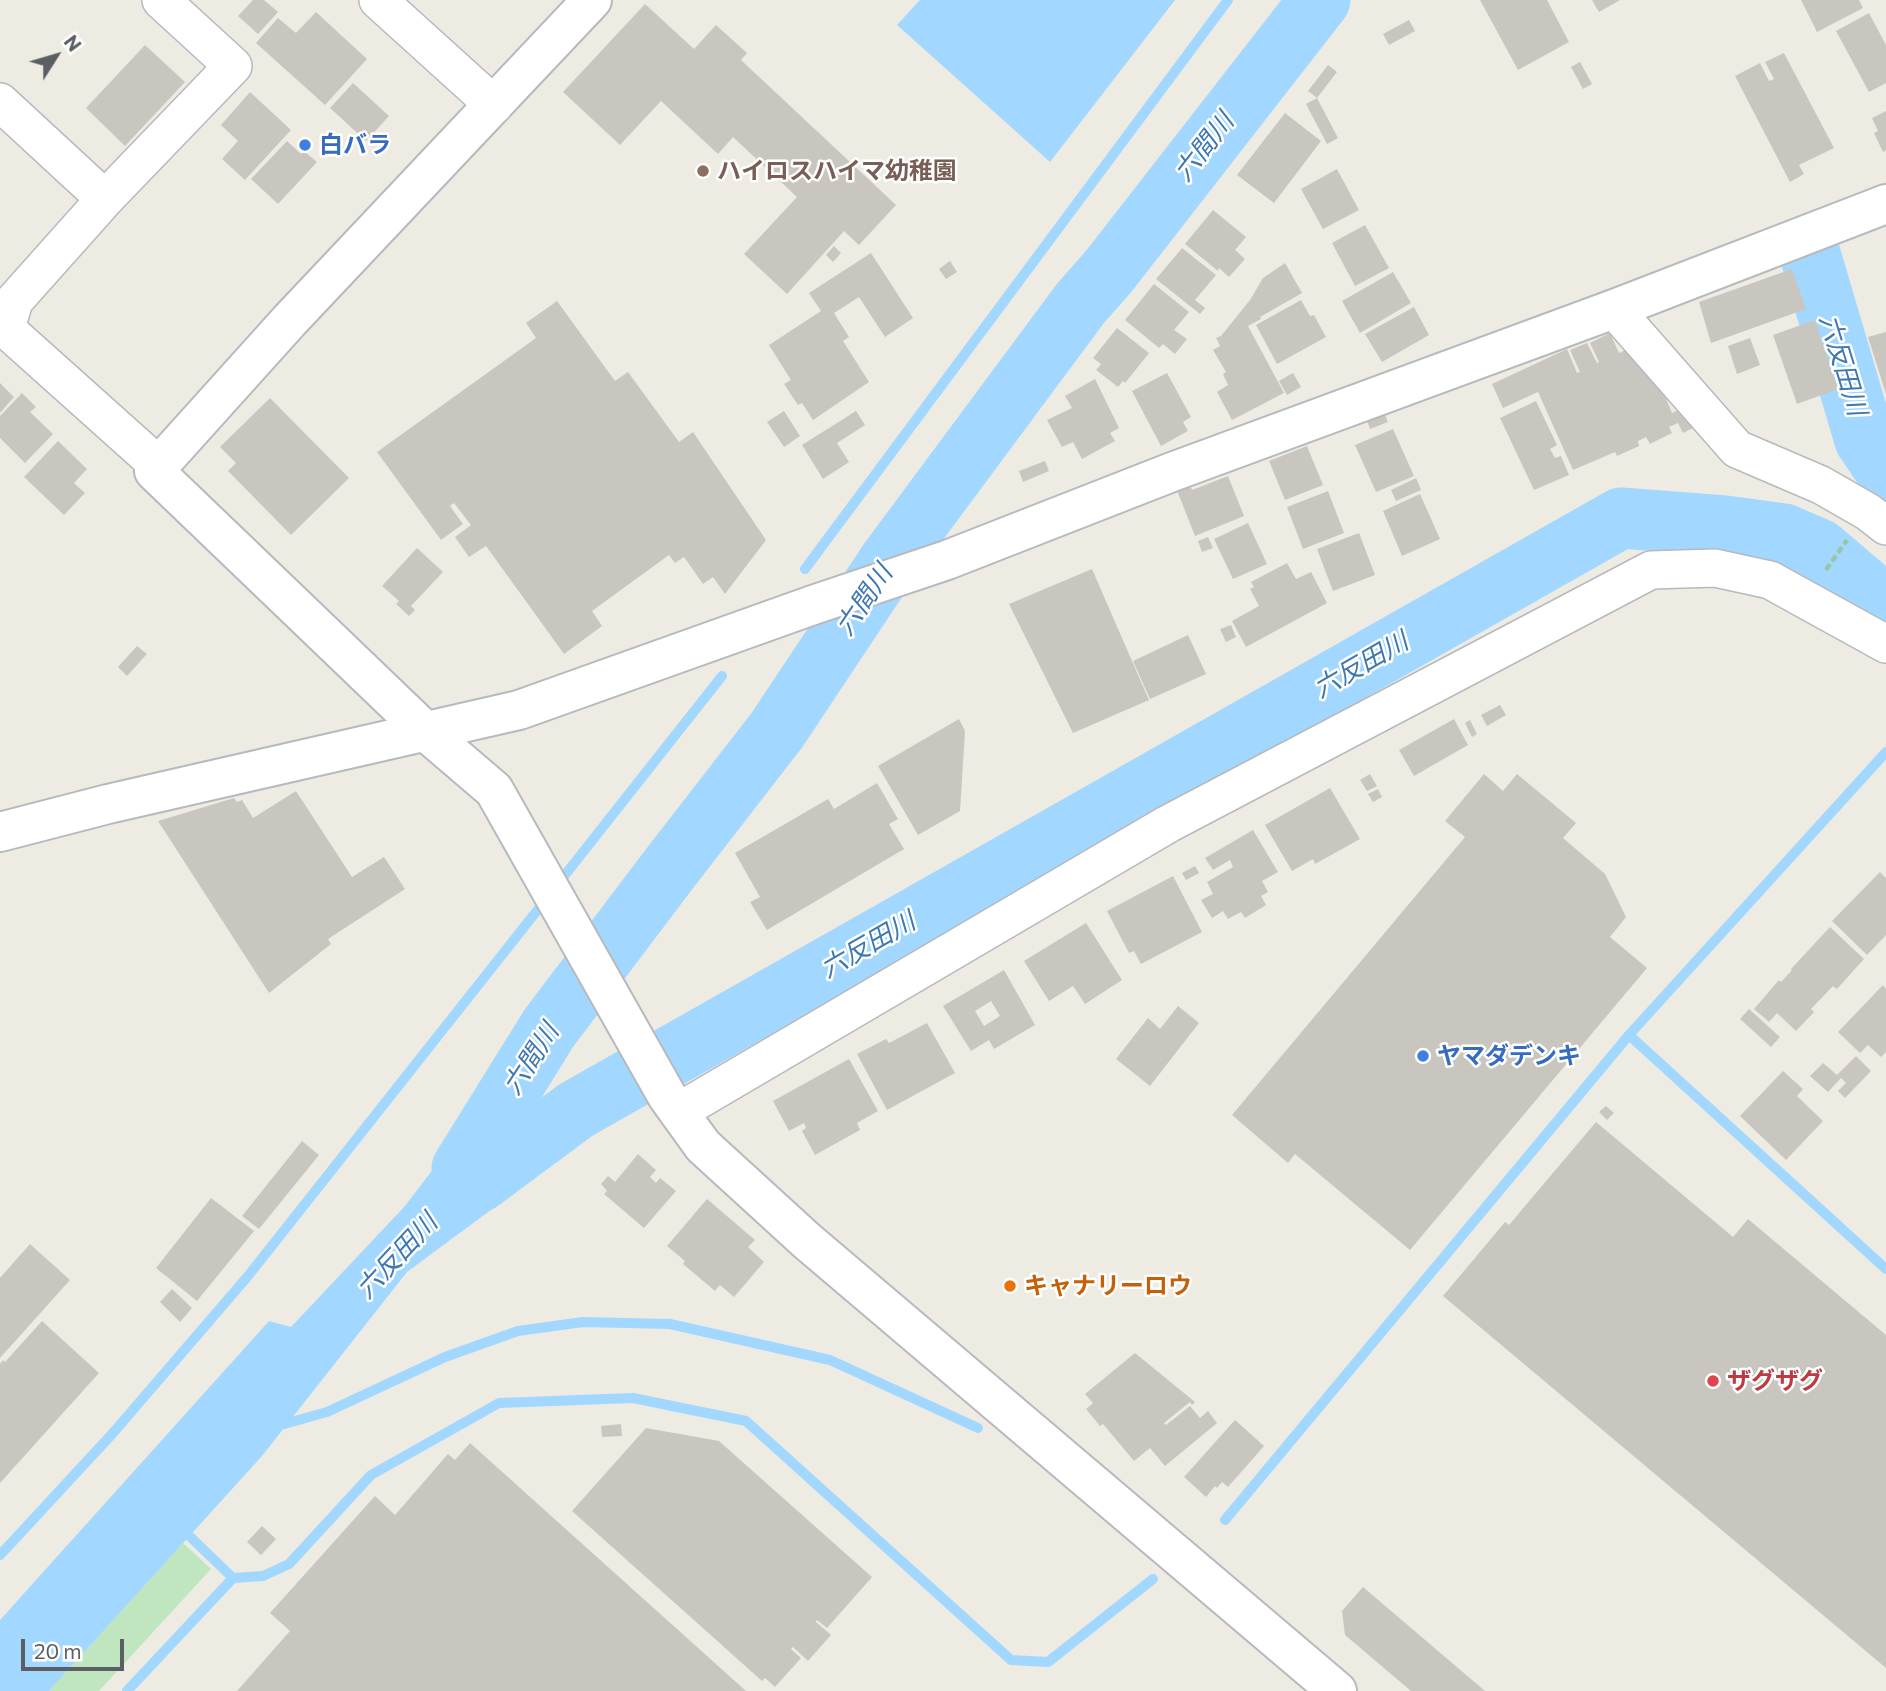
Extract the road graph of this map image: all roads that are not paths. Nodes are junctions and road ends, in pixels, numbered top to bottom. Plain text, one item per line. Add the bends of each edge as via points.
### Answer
1 (161, 0) edge
2 (378, 0) edge
3 (592, 0) edge
4 (0, 102) edge
5 (494, 105) junction
6 (105, 199) junction
7 (1886, 204) edge
8 (1614, 309) junction
9 (159, 466) junction
10 (1886, 526) edge
11 (1886, 644) edge
12 (425, 731) junction
13 (0, 832) edge
14 (672, 1104) junction
15 (1338, 1691) edge

1 - 6 street via 233,66
2 - 5 street
3 - 5 street
4 - 6 street
5 - 9 street
6 - 9 street via 14,301 6,329
7 - 8 street
8 - 10 street via 1737,449 1821,485
8 - 12 street via 947,560 519,710
9 - 12 street via 155,471
11 - 14 street via 1770,580 1715,568 1651,570 1168,824
12 - 13 street
12 - 14 street via 494,790
14 - 15 street via 703,1146 807,1241

